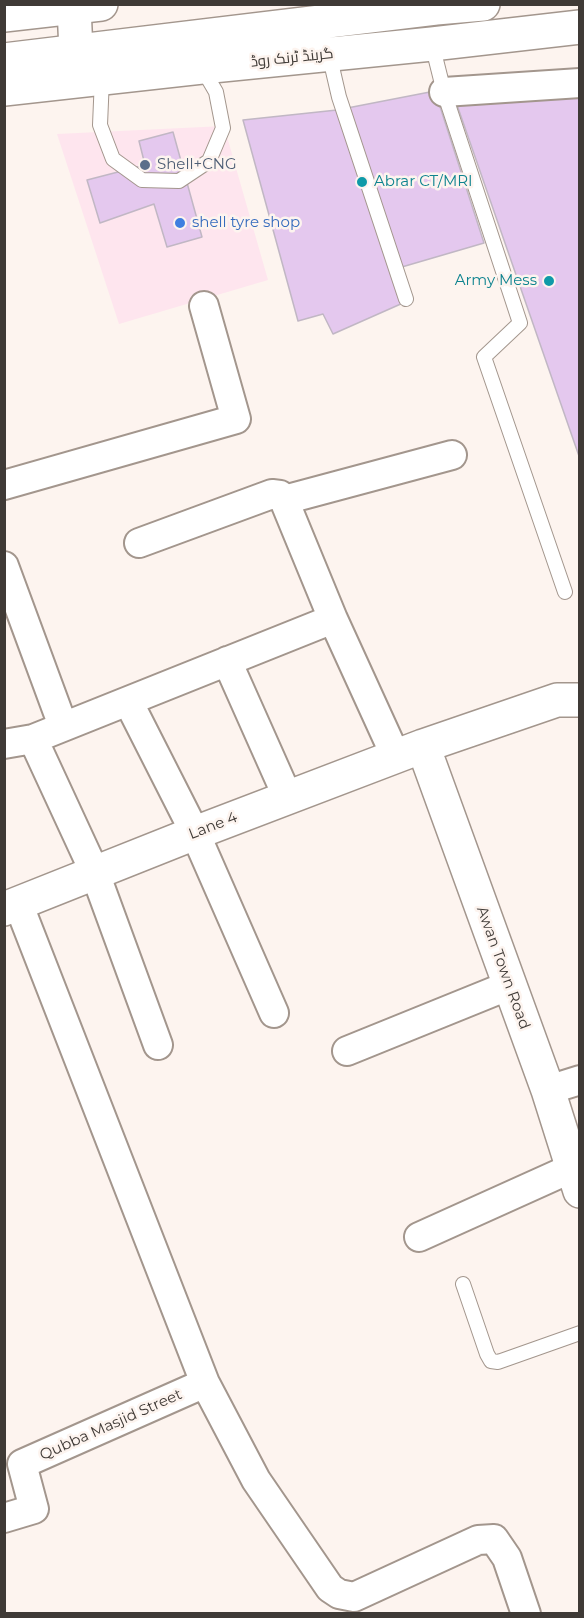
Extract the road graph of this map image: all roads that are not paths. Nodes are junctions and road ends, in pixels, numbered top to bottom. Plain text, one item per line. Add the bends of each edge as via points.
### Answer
1 (483, 4) edge
2 (82, 6) edge
3 (4, 15) edge
4 (579, 27) edge
5 (432, 44) junction
6 (76, 51) junction
7 (329, 54) junction
8 (4, 60) edge
9 (202, 67) junction
10 (102, 78) junction
11 (579, 83) edge
12 (4, 90) edge
13 (444, 92) junction
14 (406, 299) dead end
15 (204, 306) dead end
16 (452, 454) dead end
17 (4, 485) edge
18 (284, 500) junction
19 (139, 543) dead end
20 (4, 566) edge
21 (565, 592) dead end
22 (333, 619) junction
23 (226, 661) junction
24 (128, 700) junction
25 (579, 700) edge
26 (63, 726) junction
27 (33, 738) junction
28 (4, 744) edge
29 (409, 752) junction
30 (288, 798) junction
31 (195, 833) junction
32 (95, 873) junction
33 (11, 906) edge
34 (510, 985) junction
35 (274, 1013) dead end
36 (158, 1046) dead end
37 (347, 1051) dead end
38 (579, 1080) edge
39 (548, 1090) junction
40 (576, 1180) edge
41 (419, 1237) dead end
42 (463, 1284) dead end
43 (579, 1333) edge
44 (205, 1383) junction
45 (4, 1518) edge
46 (526, 1614) edge

1 - 6 main road
2 - 3 main road
2 - 6 main road
4 - 5 main road, گرینڈ ٹرنک روڈ
5 - 7 main road, گرینڈ ٹرنک روڈ
5 - 13 lane
6 - 8 main road
7 - 9 main road, گرینڈ ٹرنک روڈ
7 - 14 lane via 339,97
9 - 10 main road, گرینڈ ٹرنک روڈ
9 - 10 lane via 216,92 223,128 209,161 178,181 142,180 113,159 100,125
10 - 12 main road, گرینڈ ٹرنک روڈ
11 - 13 street
13 - 21 lane via 520,323 484,357
15 - 17 street via 236,419
16 - 18 street
18 - 19 street via 272,494
18 - 22 street
20 - 26 street
22 - 23 street
22 - 29 street
23 - 24 street
23 - 30 street
24 - 26 street
24 - 31 street
25 - 29 main road, Lane 4 via 557,700
26 - 27 street
27 - 28 street
27 - 32 street
29 - 30 main road, Lane 4
29 - 34 main road, Awan Town Road
30 - 31 main road, Lane 4
31 - 32 main road, Lane 4
31 - 35 street
32 - 33 main road, Lane 4
32 - 36 street
33 - 44 street
34 - 37 street
34 - 39 main road, Awan Town Road
38 - 39 street
39 - 40 main road, Awan Town Road
40 - 41 street
42 - 43 lane via 491,1361 498,1362
44 - 45 street, Qubba Masjid Street via 22,1464 34,1509
44 - 46 street via 256,1480 330,1587 339,1594 354,1597 478,1540 494,1539 507,1558

